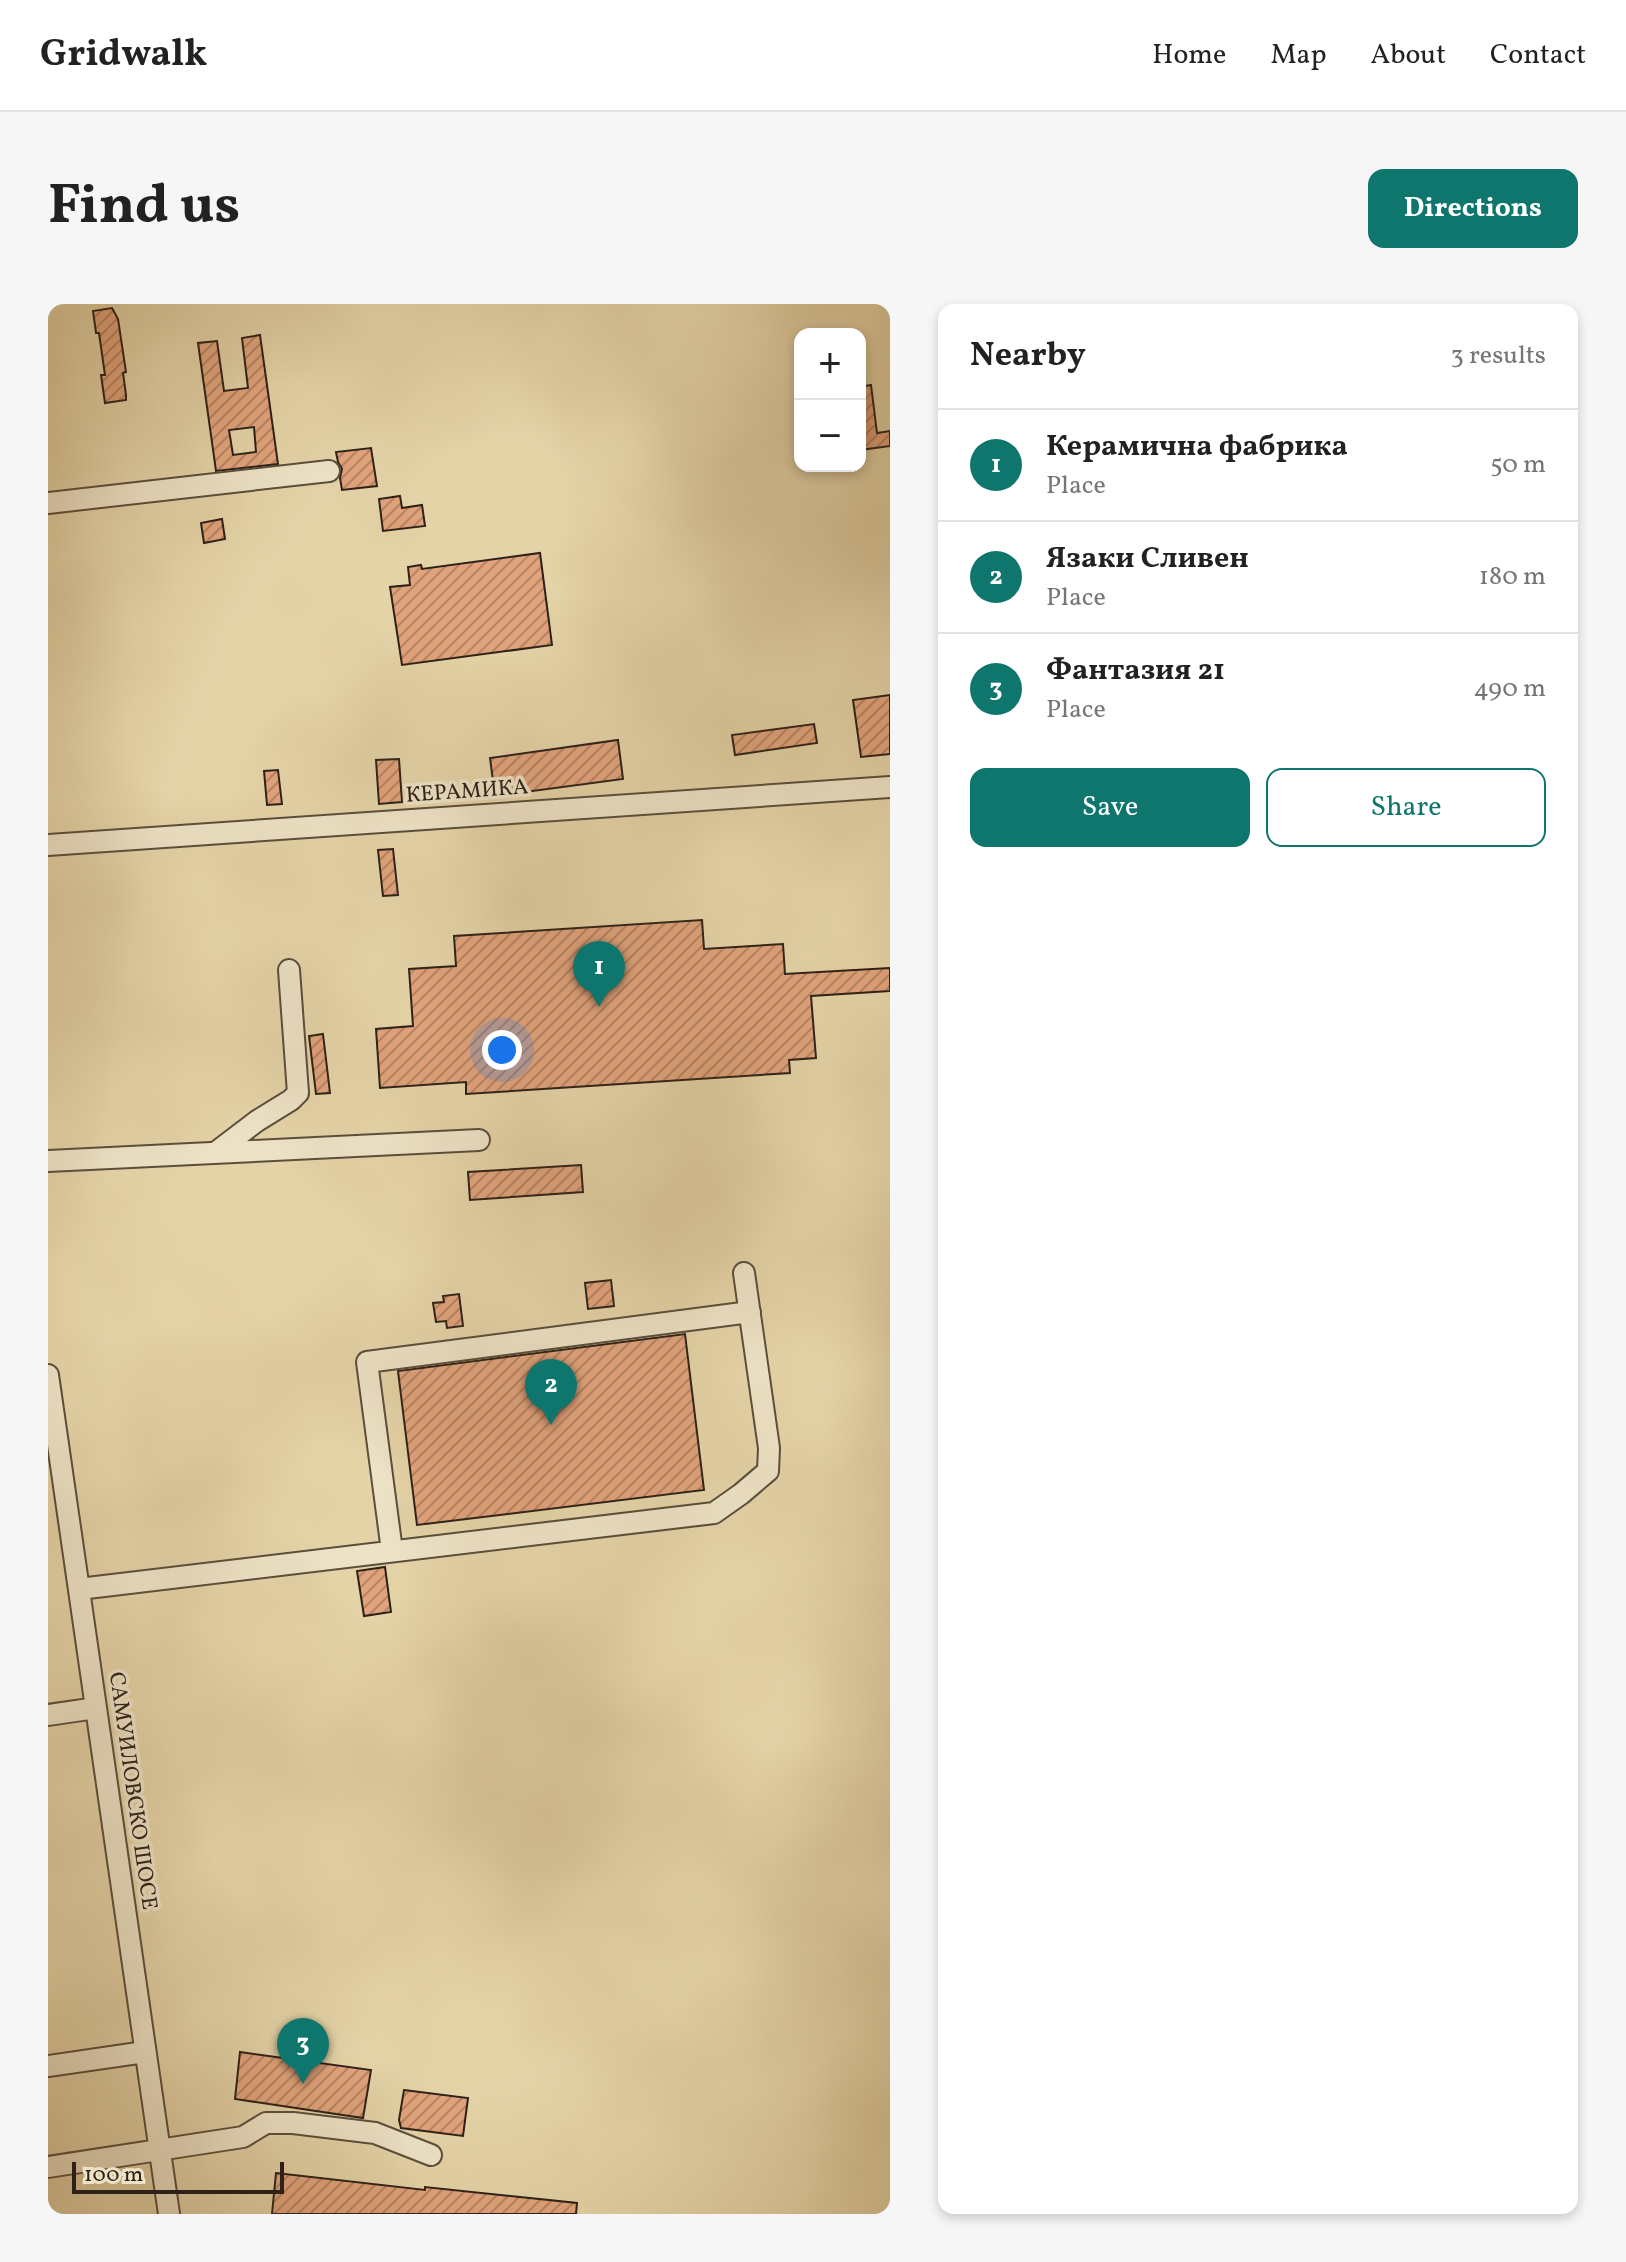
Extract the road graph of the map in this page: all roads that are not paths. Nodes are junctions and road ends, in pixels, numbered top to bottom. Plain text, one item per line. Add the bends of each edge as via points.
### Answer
1 (329, 471) dead end
2 (48, 503) edge
3 (890, 787) edge
4 (48, 845) edge
5 (289, 970) dead end
6 (479, 1140) dead end
7 (215, 1153) junction
8 (48, 1161) edge
9 (744, 1273) dead end
10 (750, 1312) junction
11 (48, 1375) edge
12 (50, 1400) edge
13 (392, 1551) junction
14 (79, 1589) junction
15 (96, 1708) junction
16 (48, 1715) edge
17 (145, 2052) junction
18 (48, 2066) edge
19 (159, 2150) junction
20 (431, 2155) dead end
21 (48, 2167) edge
22 (169, 2214) edge

1 - 2 street
3 - 4 street, КЕРАМИКА
5 - 7 street via 298,1093
6 - 7 street
7 - 8 street
9 - 10 street
10 - 13 street via 768,1471 714,1513
10 - 13 street via 367,1362
11 - 12 street, САМУИЛОВСКО ШОСЕ
12 - 14 street, САМУИЛОВСКО ШОСЕ
13 - 14 street
14 - 15 street, САМУИЛОВСКО ШОСЕ
15 - 16 street
15 - 17 street, САМУИЛОВСКО ШОСЕ
17 - 18 street
17 - 19 street, САМУИЛОВСКО ШОСЕ
19 - 20 street via 243,2137 266,2123 293,2123 375,2133
19 - 21 street
19 - 22 street, САМУИЛОВСКО ШОСЕ

